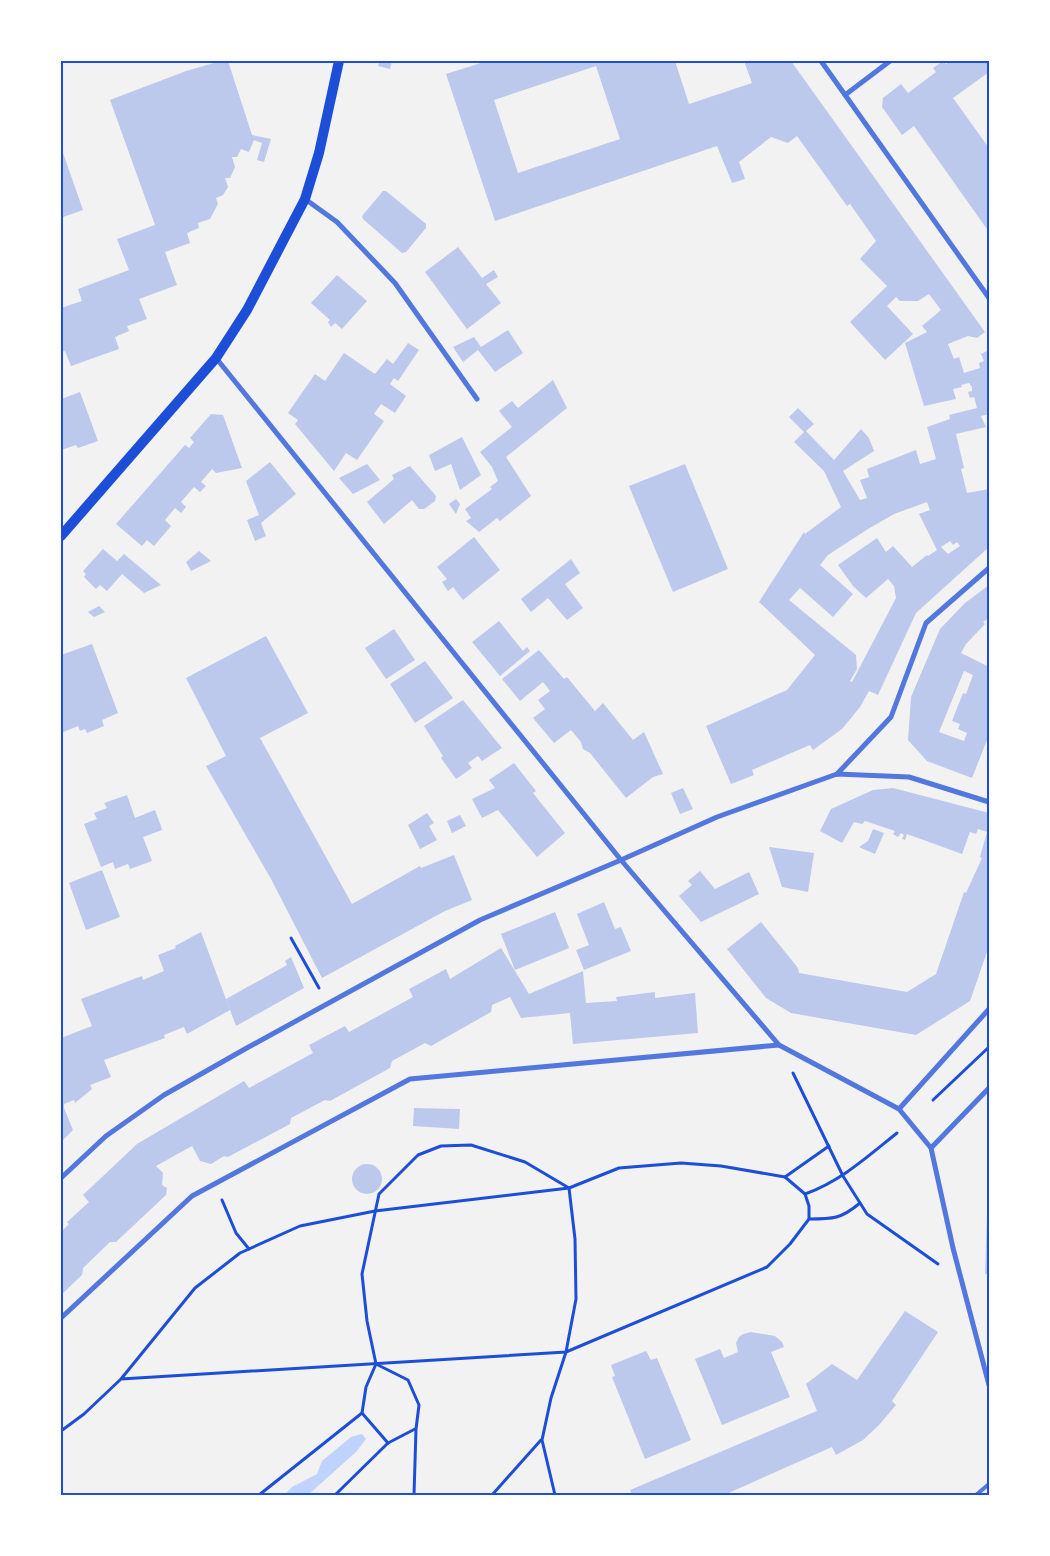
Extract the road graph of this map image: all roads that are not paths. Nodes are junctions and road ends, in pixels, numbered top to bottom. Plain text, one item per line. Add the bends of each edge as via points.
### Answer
1 (339, 61) edge
2 (821, 61) edge
3 (890, 61) edge
4 (845, 96) junction
5 (305, 199) junction
6 (989, 298) edge
7 (216, 358) junction
8 (478, 399) dead end
9 (61, 536) edge
10 (989, 568) edge
11 (837, 774) junction
12 (989, 802) edge
13 (621, 860) junction
14 (989, 1008) edge
15 (779, 1044) junction
16 (989, 1088) edge
17 (899, 1108) junction
18 (931, 1148) junction
19 (61, 1178) edge
20 (61, 1318) edge
21 (989, 1384) edge
22 (989, 1484) edge
23 (976, 1495) edge

1 - 5 main road
2 - 4 street
3 - 4 street
4 - 6 street
5 - 7 main road via 247,310
5 - 8 street via 337,222 395,283
7 - 9 main road
7 - 13 street
10 - 11 street via 926,623 891,717
11 - 12 street via 909,777
11 - 13 street via 717,816
13 - 15 street
13 - 19 street via 480,920 164,1095 106,1136
14 - 17 street
15 - 17 street
15 - 20 street via 410,1079 192,1196
16 - 18 street
17 - 18 street
18 - 21 street via 960,1277
22 - 23 lane

